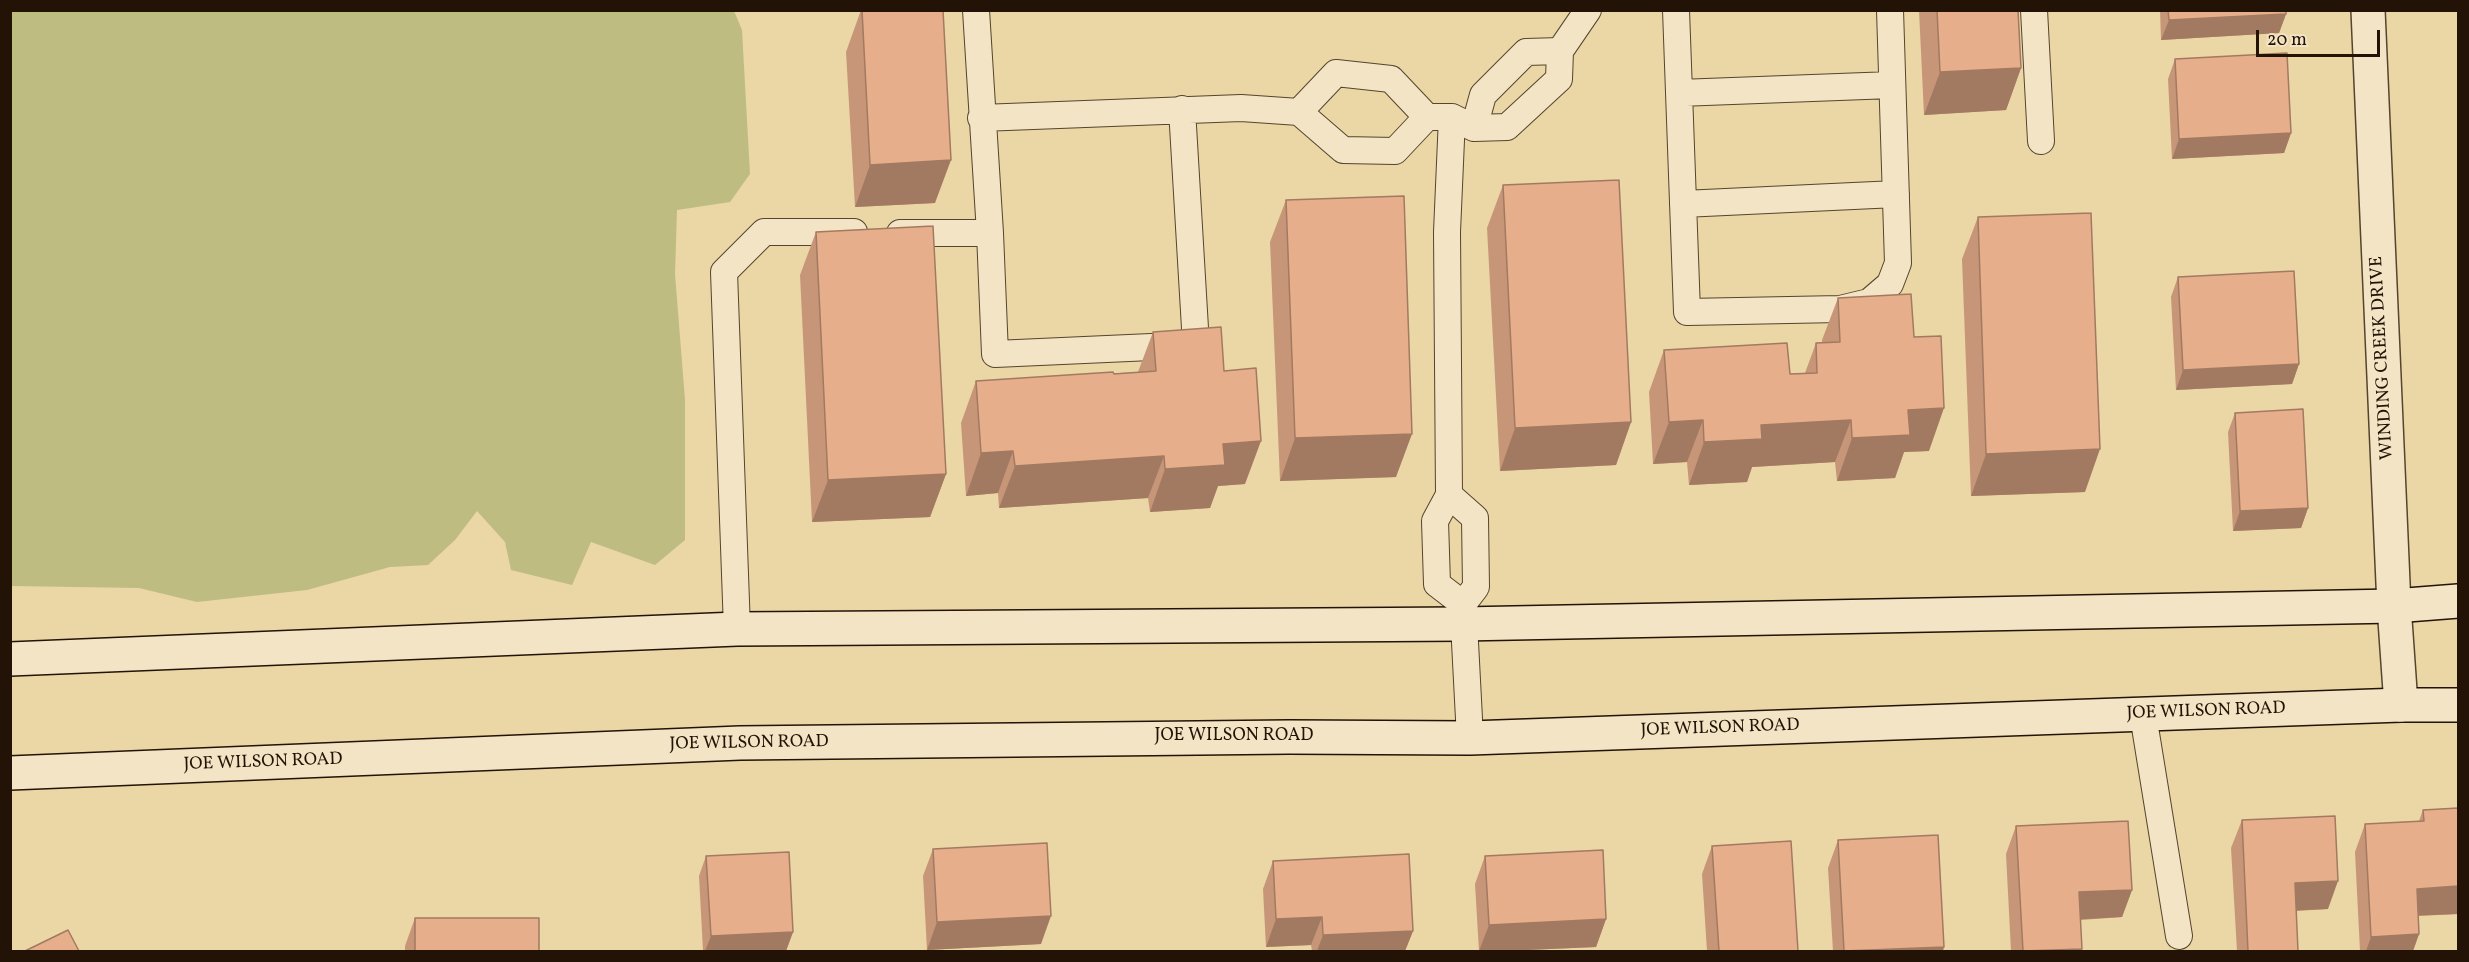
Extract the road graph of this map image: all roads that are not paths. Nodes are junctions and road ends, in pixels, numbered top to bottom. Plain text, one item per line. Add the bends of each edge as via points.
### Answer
1 (976, 10) edge
2 (1587, 10) edge
3 (1676, 10) edge
4 (1890, 10) edge
5 (2034, 10) edge
6 (2368, 10) edge
7 (1560, 51) junction
8 (1892, 85) junction
9 (1679, 93) junction
10 (1182, 109) junction
11 (1299, 112) junction
12 (981, 118) junction
13 (1451, 120) junction
14 (2042, 141) dead end
15 (1896, 194) junction
16 (1683, 204) junction
17 (990, 233) junction
18 (1449, 495) junction
19 (2458, 601) edge
20 (2394, 606) junction
21 (1462, 614) junction
22 (737, 629) junction
23 (10, 659) edge
24 (2401, 705) junction
25 (2458, 705) edge
26 (2144, 715) junction
27 (1470, 738) junction
28 (10, 773) edge
29 (2179, 936) dead end

1 - 12 lane
2 - 7 lane
3 - 9 lane
4 - 8 lane
5 - 14 lane
6 - 20 main road, WINDING CREEK DRIVE
7 - 13 lane via 1526,52
7 - 13 lane via 1559,79 1508,127
8 - 9 lane
8 - 15 lane
9 - 16 lane
10 - 11 lane
10 - 12 lane
10 - 17 lane via 1196,345 994,354
11 - 13 lane via 1342,150 1395,151
11 - 13 lane via 1336,73 1391,79
12 - 17 lane
13 - 18 lane via 1447,232
15 - 16 lane
15 - 16 lane via 1898,263 1890,284 1869,302 1840,309 1687,312
17 - 22 lane via 764,232 724,272
18 - 21 lane via 1435,521 1437,584
18 - 21 lane via 1475,518 1476,587
19 - 20 main road
20 - 21 main road
20 - 24 main road, WINDING CREEK DRIVE
21 - 22 main road
21 - 27 lane
22 - 23 main road
24 - 25 main road, JOE WILSON ROAD
24 - 26 main road, JOE WILSON ROAD
26 - 27 main road, JOE WILSON ROAD
26 - 29 lane
27 - 28 main road, JOE WILSON ROAD via 1289,736 740,743

